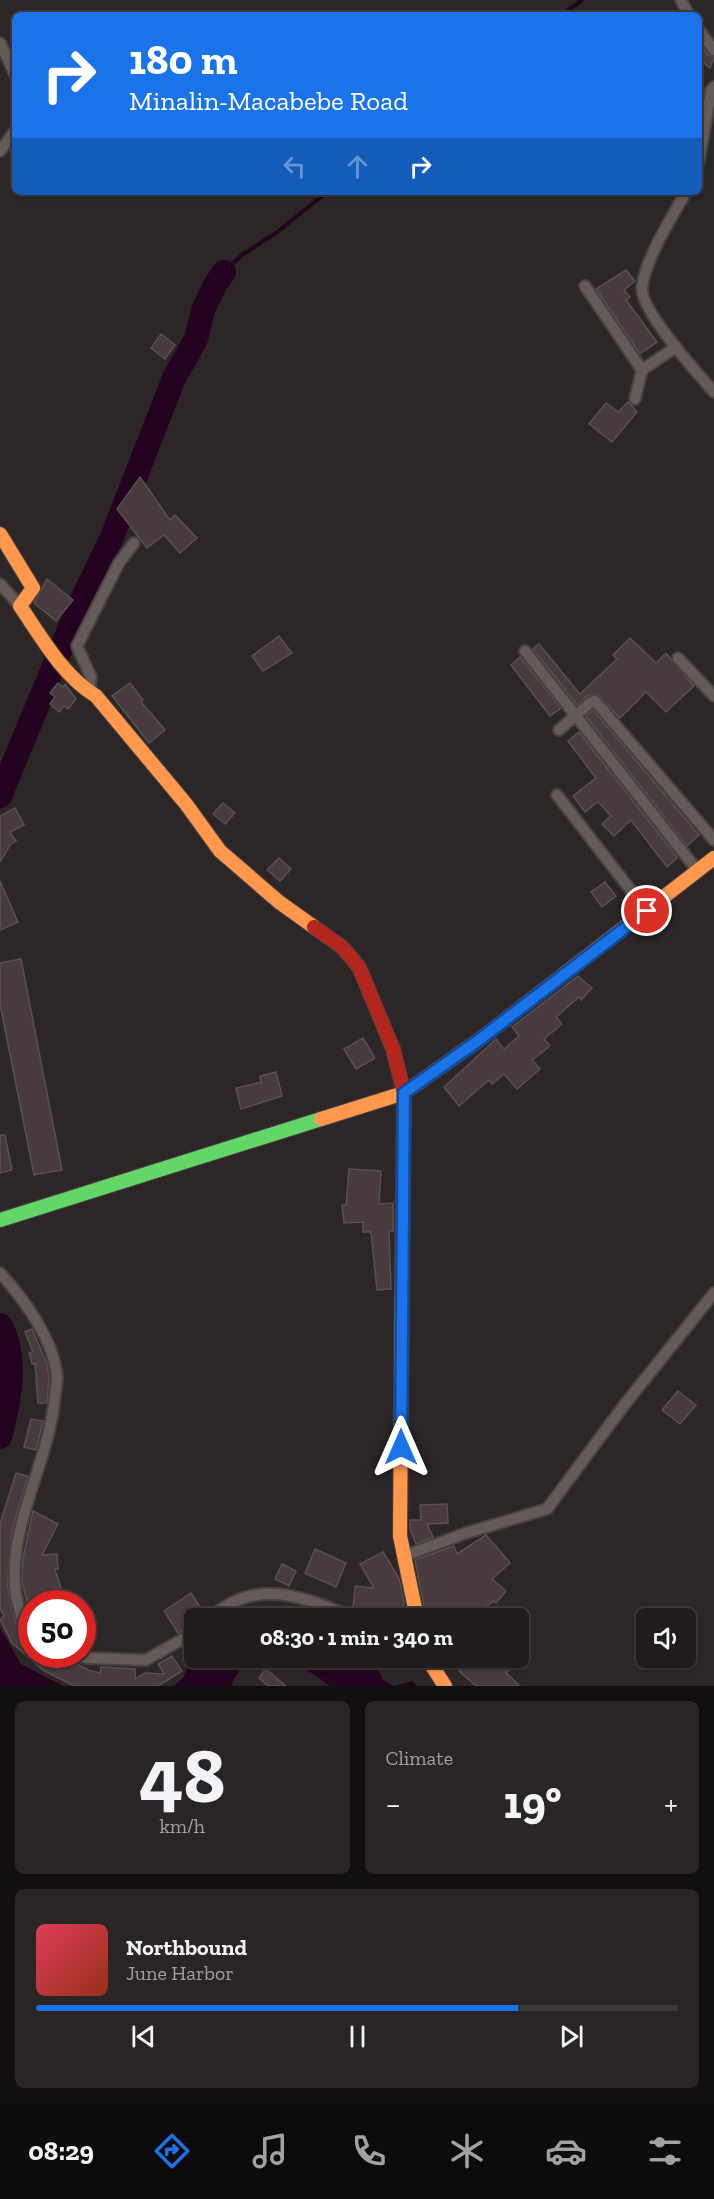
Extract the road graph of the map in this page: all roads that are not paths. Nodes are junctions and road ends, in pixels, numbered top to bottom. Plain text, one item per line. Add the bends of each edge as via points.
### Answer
1 (702, 34) edge
2 (0, 43) edge
3 (714, 50) edge
4 (12, 68) edge
5 (714, 87) edge
6 (12, 135) edge
7 (702, 144) edge
8 (0, 151) edge
9 (684, 195) edge
10 (585, 286) dead end
11 (676, 347) junction
12 (642, 370) junction
13 (714, 392) edge
14 (635, 399) dead end
15 (0, 534) edge
16 (134, 543) dead end
17 (0, 584) edge
18 (20, 606) junction
19 (525, 651) dead end
20 (678, 658) dead end
21 (83, 688) junction
22 (714, 696) edge
23 (575, 715) junction
24 (560, 730) dead end
25 (557, 795) dead end
26 (714, 840) edge
27 (714, 858) edge
28 (697, 870) junction
29 (647, 911) junction
30 (404, 1093) junction
31 (0, 1220) edge
32 (0, 1273) edge
33 (714, 1293) edge
34 (404, 1556) junction
35 (18, 1603) edge
36 (223, 1608) edge
37 (330, 1608) edge
38 (415, 1608) edge
39 (184, 1638) edge
40 (96, 1658) edge
41 (433, 1668) edge
42 (445, 1686) edge

1 - 3 street
2 - 4 street
5 - 7 street
6 - 8 street
9 - 11 street via 663,234 642,288 644,299
10 - 12 street
11 - 12 street
11 - 13 street
12 - 14 street
15 - 18 street via 33,588
16 - 21 street via 118,562 76,646 91,677
17 - 18 street
18 - 21 street via 52,653
19 - 23 street
20 - 22 street
21 - 30 street via 96,696 150,759 220,851 279,902 342,947 359,967 393,1049
23 - 24 street
23 - 26 street via 595,701
23 - 28 street
25 - 29 street
27 - 28 street
28 - 29 street
29 - 30 street
30 - 31 street
30 - 34 street via 400,1536
32 - 35 street via 27,1307 45,1339 57,1377 45,1454 14,1551
33 - 34 street via 547,1509
34 - 38 street
36 - 37 street via 250,1594 304,1597
39 - 40 street via 146,1660
41 - 42 street

